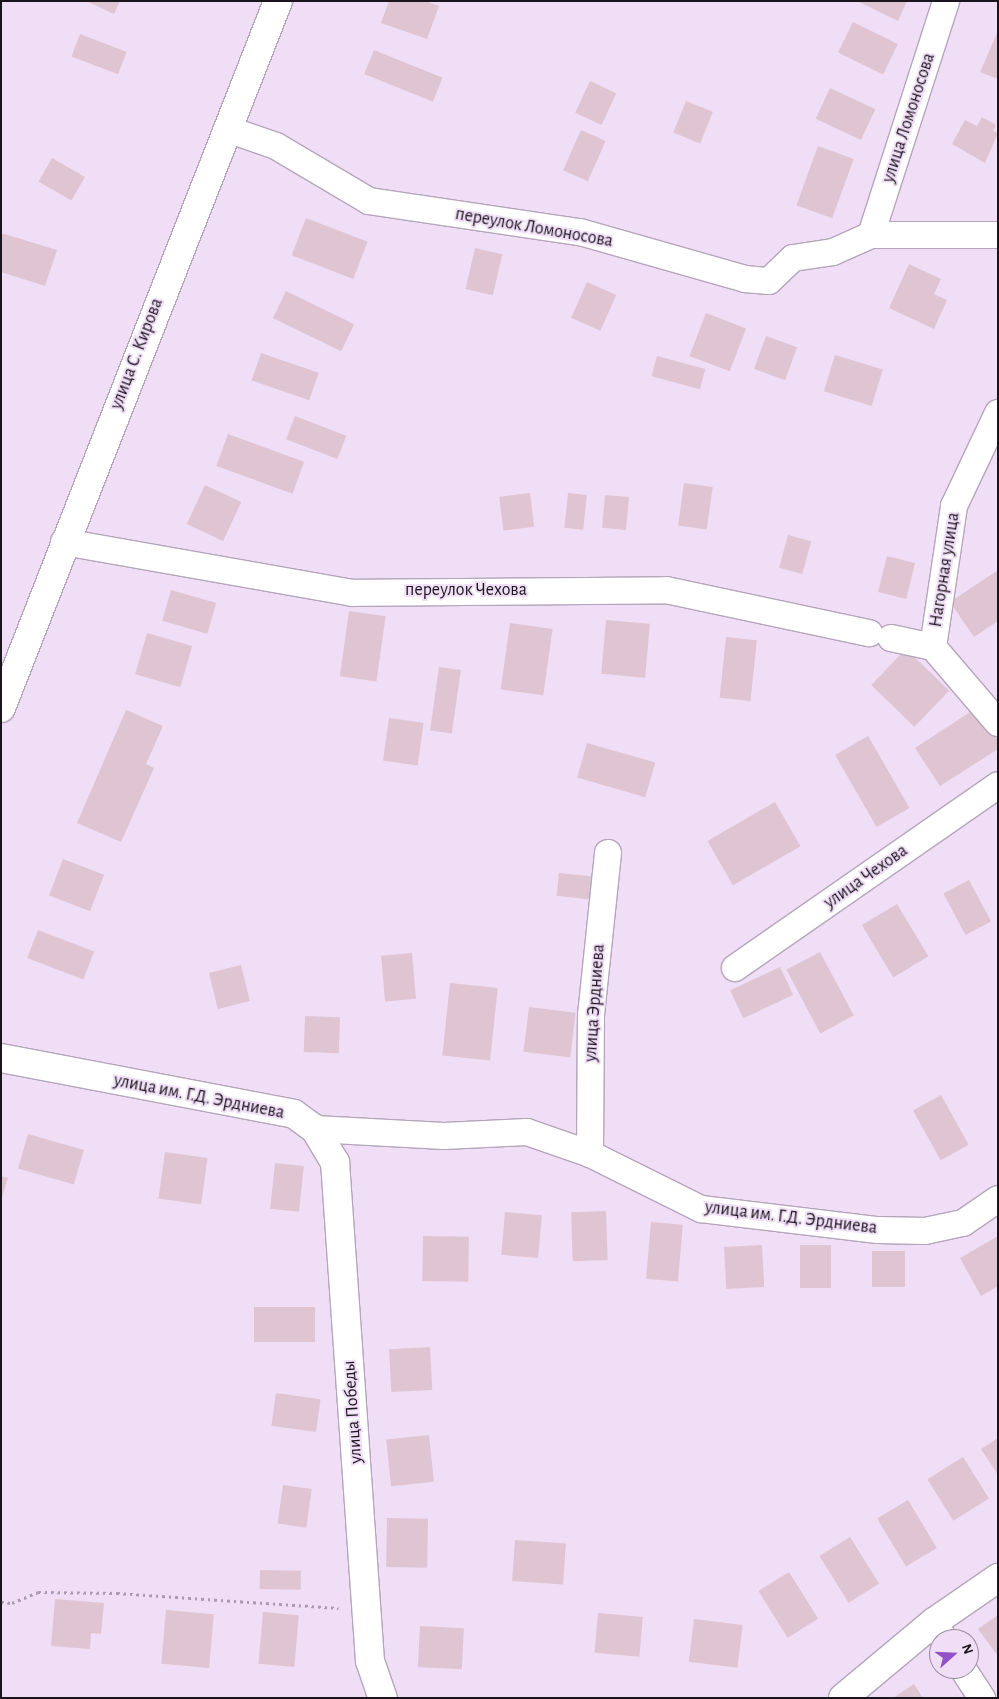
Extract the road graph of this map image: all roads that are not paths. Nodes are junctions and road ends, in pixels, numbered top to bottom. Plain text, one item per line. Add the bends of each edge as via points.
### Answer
1 (278, 1) edge
2 (946, 1) edge
3 (227, 129) junction
4 (871, 235) junction
5 (998, 235) edge
6 (998, 412) edge
7 (64, 542) junction
8 (933, 647) junction
9 (1, 708) edge
10 (998, 723) edge
11 (998, 785) edge
12 (608, 853) dead end
13 (735, 968) dead end
14 (1, 1058) edge
15 (315, 1129) junction
16 (590, 1154) junction
17 (998, 1199) edge
18 (998, 1578) edge
19 (941, 1629) edge
20 (929, 1638) edge
21 (970, 1679) edge
22 (383, 1698) edge
23 (843, 1698) edge
24 (982, 1698) edge

1 - 3 street, улица С. Кирова
2 - 4 street, улица Ломоносова
3 - 4 street, переулок Ломоносова via 276,146 369,201 580,232 745,279 769,281 793,258 833,252
3 - 7 street, улица С. Кирова
4 - 5 street
6 - 8 street, Нагорная улица via 954,506
7 - 8 street, переулок Чехова via 352,594 666,590
7 - 9 street, улица С. Кирова
8 - 10 street
11 - 13 street, улица Чехова
12 - 16 street, улица Эрдниева via 591,1015
14 - 15 street, улица им. Г.Д. Эрдниева via 294,1114
15 - 16 street, улица им. Г.Д. Эрдниева via 444,1136 527,1132
15 - 22 street, улица Победы via 335,1162 370,1660
16 - 17 street, улица им. Г.Д. Эрдниева via 701,1209 878,1230 925,1231 964,1223
18 - 19 street
20 - 23 street
21 - 24 street

